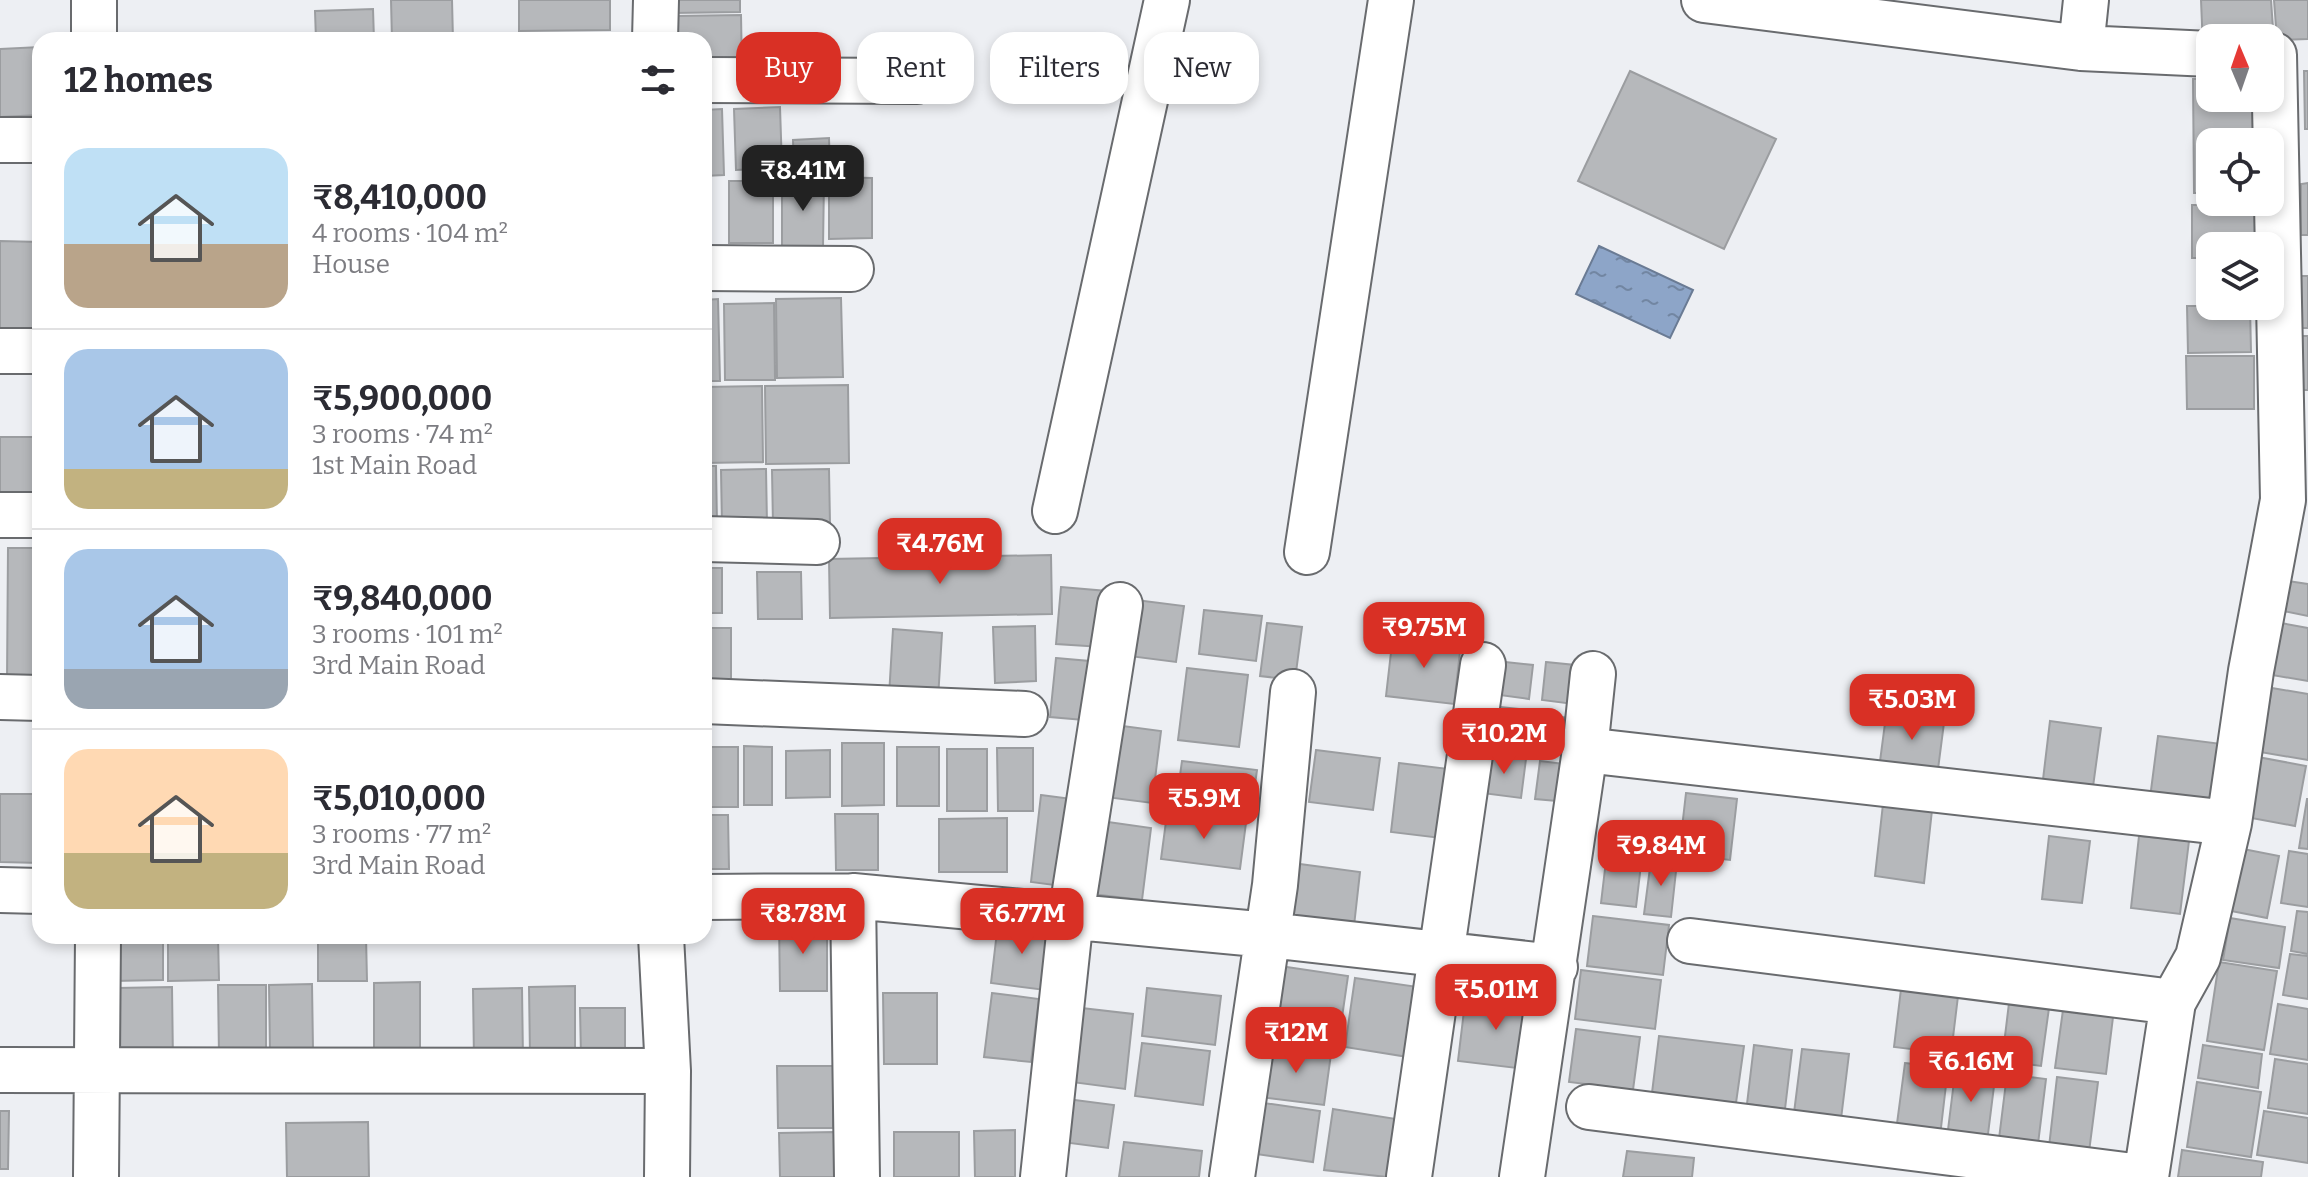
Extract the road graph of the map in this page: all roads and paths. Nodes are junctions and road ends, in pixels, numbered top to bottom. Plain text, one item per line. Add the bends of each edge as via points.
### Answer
1 (94, 0) edge
2 (656, 0) edge
3 (1167, 0) edge
4 (1391, 0) edge
5 (1704, 0) edge
6 (2086, 0) edge
7 (1873, 12) edge
8 (94, 32) edge
9 (655, 32) edge
10 (2081, 48) junction
11 (2196, 54) edge
12 (712, 80) edge
13 (857, 81) edge
14 (2284, 112) edge
15 (0, 140) edge
16 (32, 140) edge
17 (712, 268) edge
18 (851, 269) dead end
19 (0, 351) edge
20 (32, 351) edge
21 (1055, 511) dead end
22 (0, 515) edge
23 (32, 515) edge
24 (712, 539) edge
25 (817, 542) dead end
26 (1307, 552) dead end
27 (1120, 605) dead end
28 (1483, 665) dead end
29 (1593, 674) dead end
30 (1293, 692) dead end
31 (0, 697) edge
32 (32, 698) edge
33 (712, 701) edge
34 (1025, 714) dead end
35 (1585, 750) junction
36 (2229, 823) junction
37 (0, 890) edge
38 (32, 891) edge
39 (853, 896) junction
40 (712, 897) edge
41 (1071, 916) junction
42 (1268, 935) junction
43 (1690, 941) dead end
44 (98, 944) edge
45 (661, 944) edge
46 (1442, 955) junction
47 (1555, 967) junction
48 (2173, 1002) junction
49 (0, 1070) edge
50 (96, 1070) junction
51 (668, 1071) junction
52 (1589, 1107) dead end
53 (96, 1177) edge
54 (667, 1177) edge
55 (857, 1177) edge
56 (1043, 1177) edge
57 (1232, 1177) edge
58 (1409, 1177) edge
59 (1522, 1177) edge
60 (2144, 1177) edge

1 - 8 street
2 - 9 street
3 - 21 street
4 - 26 street
5 - 7 street
6 - 10 street
7 - 10 street
10 - 11 street
12 - 13 street
14 - 36 street via 2283,500
15 - 16 street
17 - 18 street
19 - 20 street
22 - 23 street
24 - 25 street
27 - 41 street
28 - 46 street
29 - 35 street
30 - 42 street
31 - 32 street
33 - 34 street
35 - 36 street
35 - 47 street
36 - 48 street via 2198,957
37 - 38 street
39 - 40 street
39 - 41 street
39 - 55 street
41 - 42 street
41 - 56 street
42 - 46 street
42 - 57 street
43 - 48 street
44 - 50 street
45 - 51 street
46 - 47 street
46 - 58 street
47 - 59 street
48 - 60 street
49 - 50 street
50 - 51 street
50 - 53 street
51 - 54 street
52 - 60 street

